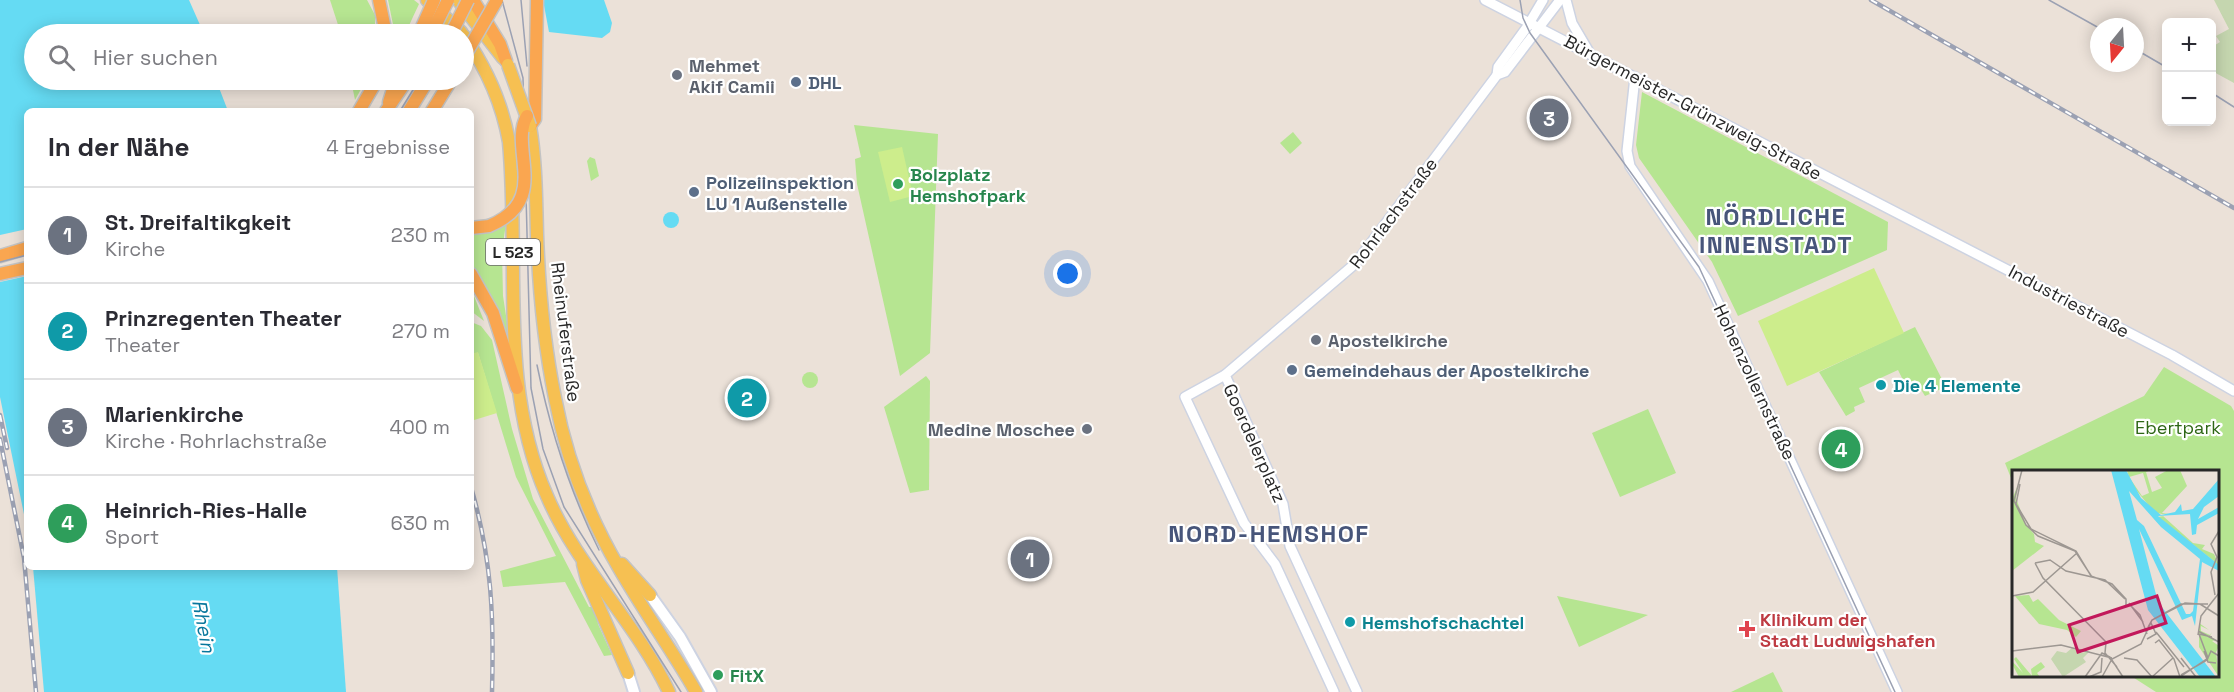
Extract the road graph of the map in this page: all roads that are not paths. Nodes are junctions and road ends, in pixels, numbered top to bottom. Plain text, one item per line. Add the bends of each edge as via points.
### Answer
1 (379, 0) edge
2 (427, 0) edge
3 (434, 0) edge
4 (448, 0) edge
5 (458, 0) edge
6 (468, 0) edge
7 (473, 0) edge
8 (497, 0) edge
9 (537, 0) edge
10 (1485, 0) edge
11 (1543, 0) edge
12 (1560, 0) edge
13 (1566, 0) edge
14 (1530, 23) junction
15 (384, 24) edge
16 (423, 24) edge
17 (436, 24) edge
18 (452, 24) edge
19 (456, 24) edge
20 (1540, 27) junction
21 (474, 40) edge
22 (474, 53) edge
23 (1591, 54) junction
24 (507, 63) junction
25 (1497, 75) junction
26 (1635, 77) junction
27 (371, 90) edge
28 (393, 90) edge
29 (400, 90) edge
30 (422, 90) edge
31 (445, 90) edge
32 (361, 108) edge
33 (388, 108) edge
34 (388, 108) edge
35 (411, 108) edge
36 (434, 108) edge
37 (529, 121) junction
38 (1902, 216) joint
39 (474, 228) edge
40 (24, 249) edge
41 (0, 256) edge
42 (24, 269) edge
43 (0, 274) edge
44 (474, 279) edge
45 (1226, 375) junction
46 (517, 388) junction
47 (2234, 391) edge
48 (610, 553) junction
49 (582, 560) junction
50 (650, 595) joint
51 (628, 673) joint
52 (634, 692) edge
53 (669, 692) edge
54 (696, 692) edge
55 (711, 692) edge
56 (1334, 692) edge
57 (1357, 692) edge
58 (1897, 692) edge

1 - 15 highway
2 - 18 main road, L 523
3 - 16 highway, bridge
4 - 17 highway, bridge
5 - 24 main road, Rheinuferstraße / L 523
6 - 19 highway, bridge
7 - 24 highway
8 - 21 highway, bridge
9 - 37 highway via 535,119
10 - 14 street, Bürgermeister-Grünzweig-Straße
11 - 14 street, Rohrlachstraße
12 - 20 street, Rohrlachstraße
13 - 23 street via 1572,23
14 - 20 street, Bürgermeister-Grünzweig-Straße
14 - 25 street, Rohrlachstraße via 1498,67
20 - 23 street, Bürgermeister-Grünzweig-Straße
20 - 25 street, Rohrlachstraße via 1505,72
22 - 46 main road, L 523 via 491,81 505,117 509,142
23 - 26 street, Bürgermeister-Grünzweig-Straße
24 - 37 main road, Rheinuferstraße / L 523, bridge
25 - 45 street, Rohrlachstraße via 1356,263
26 - 38 street, Bürgermeister-Grünzweig-Straße
26 - 58 street, Hohenzollernstraße via 1627,141 1629,162 1708,281
27 - 32 highway
28 - 33 highway
29 - 34 highway
30 - 35 highway
31 - 36 highway
37 - 39 highway, bridge via 523,124 525,181 521,195 507,216 489,226
37 - 48 main road, Rheinuferstraße / L 523 via 536,159 544,335 555,401 586,499
38 - 47 street, Industriestraße
40 - 41 highway
42 - 43 highway
44 - 46 highway via 493,313
45 - 56 street, Rohrlachstraße via 1185,398 1244,523 1270,556
45 - 57 street, Goerdelerplatz via 1283,504 1290,546
46 - 49 main road, L 523 via 525,430 546,495
48 - 50 main road
48 - 54 main road, Rheinuferstraße / L 523
49 - 51 main road
49 - 53 main road, L 523 via 634,631
50 - 55 main road
51 - 52 main road

